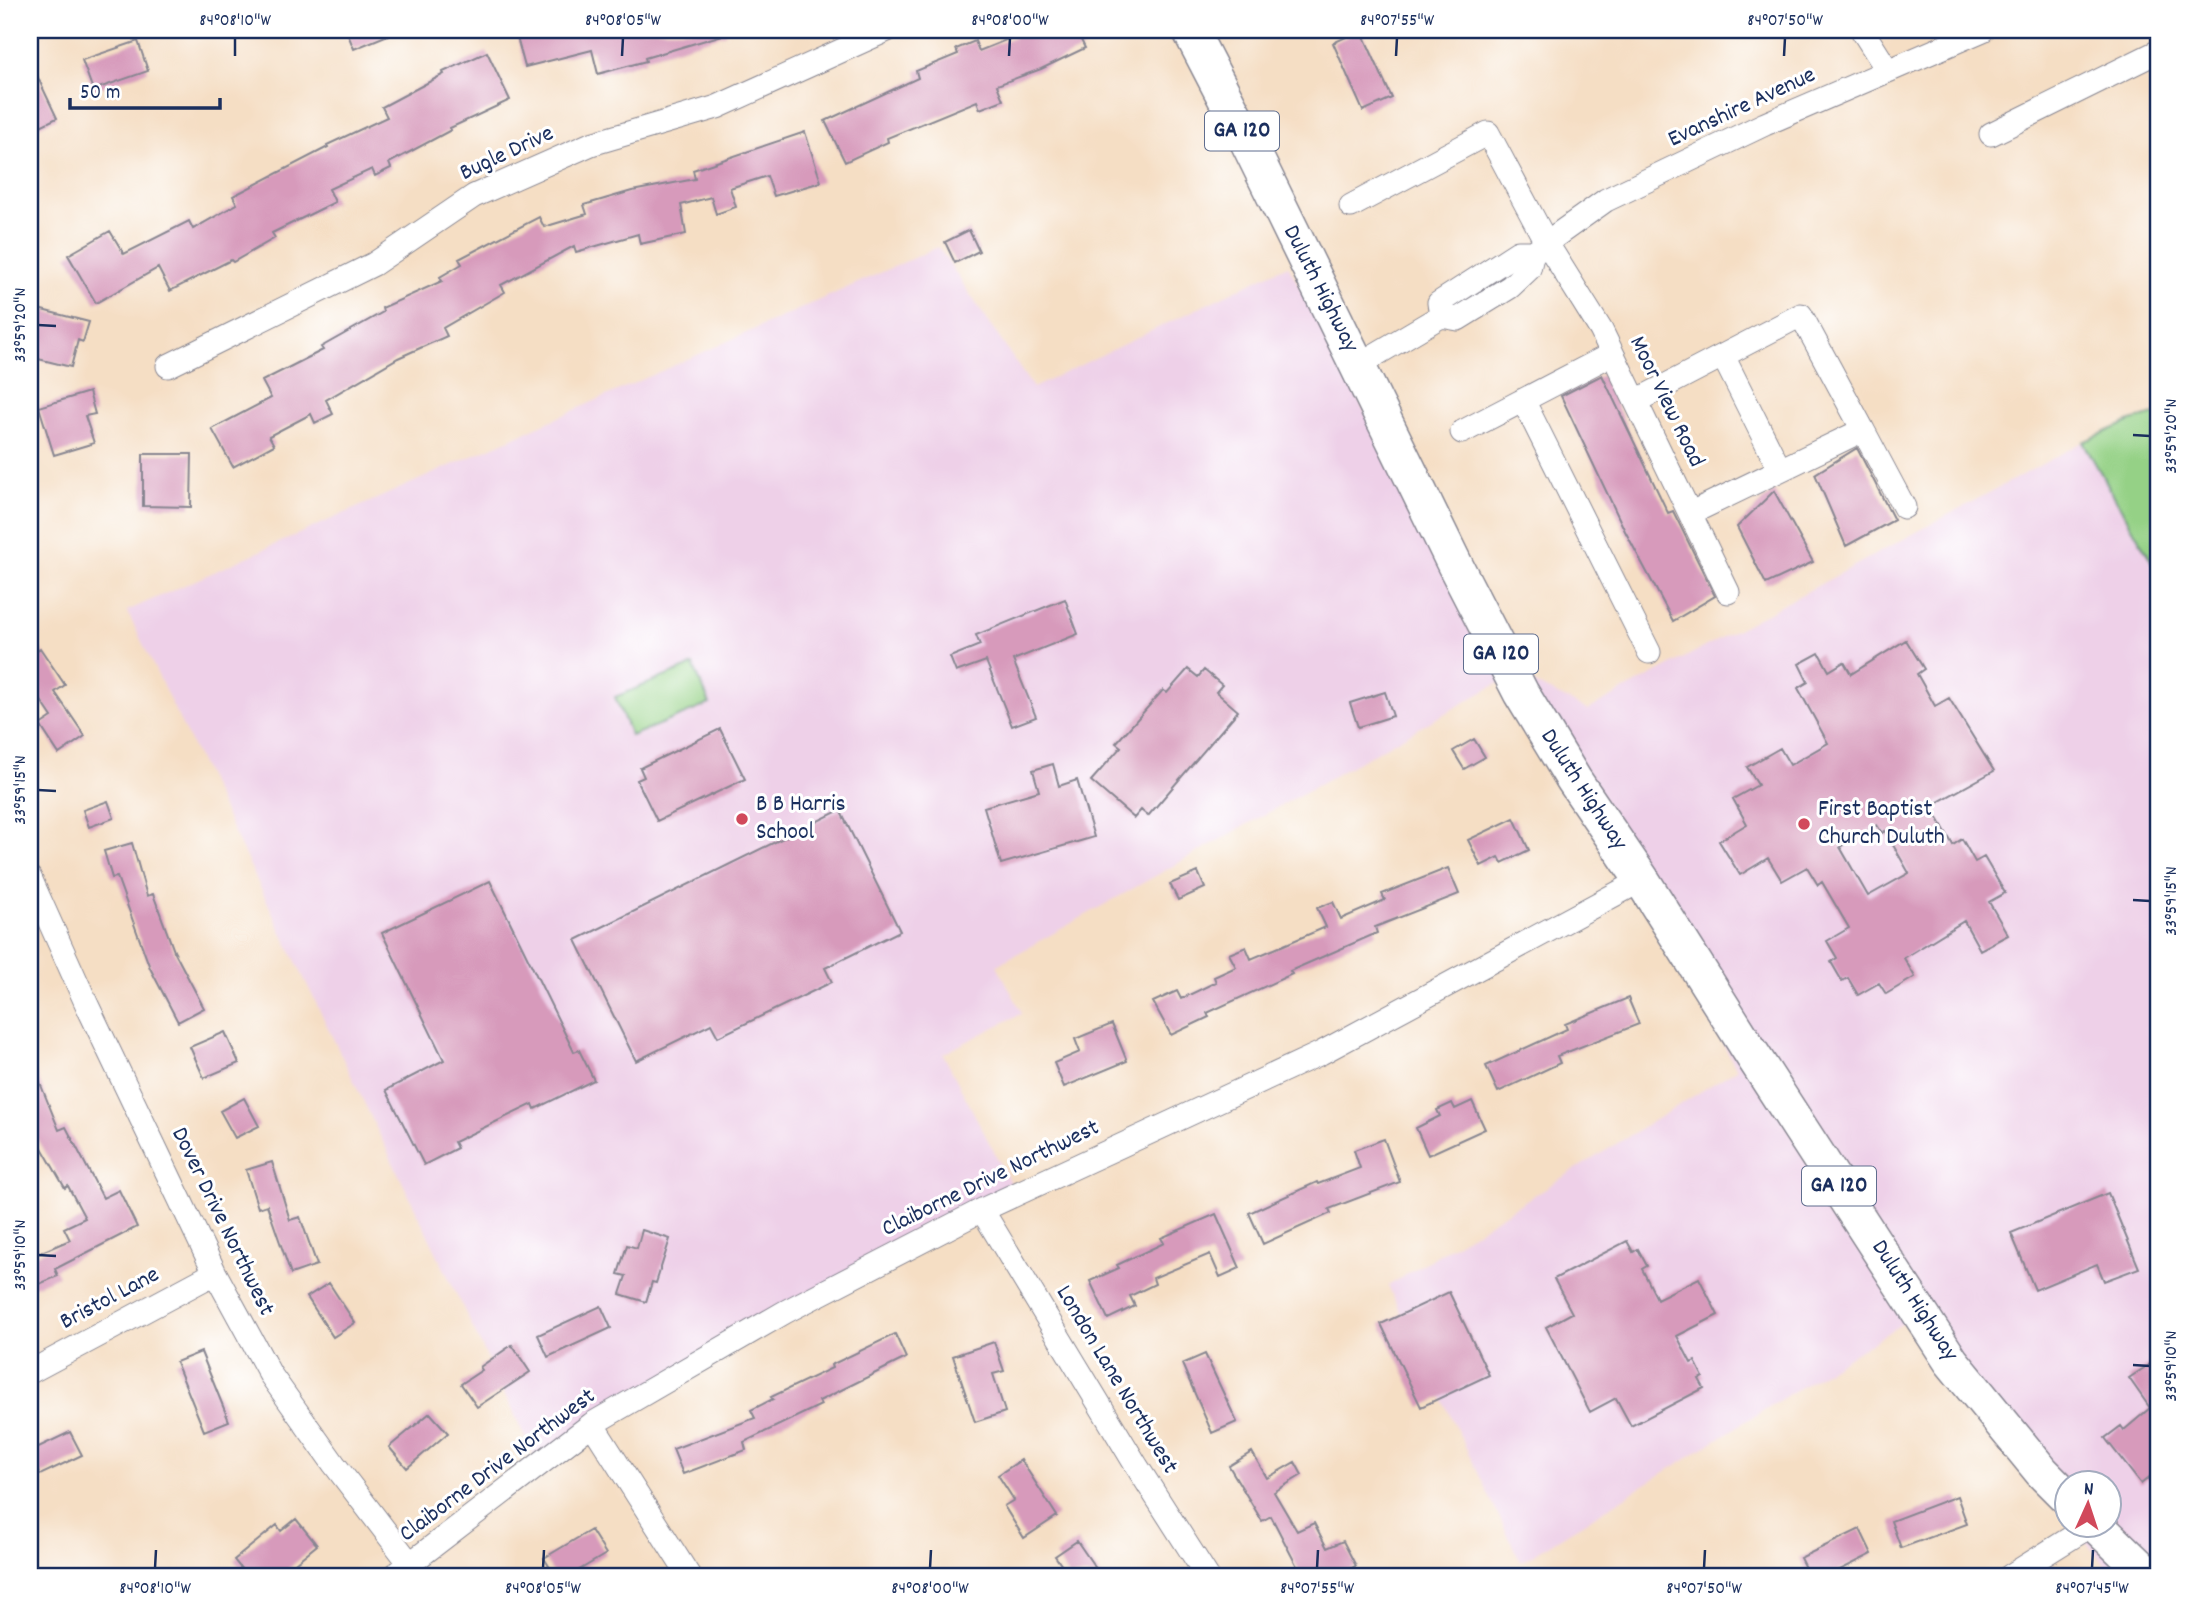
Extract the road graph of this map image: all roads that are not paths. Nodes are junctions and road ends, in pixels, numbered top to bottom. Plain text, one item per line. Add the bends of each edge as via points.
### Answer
1 (887, 30) edge
2 (1190, 30) edge
3 (1862, 30) edge
4 (1983, 30) edge
5 (2159, 51) edge
6 (1888, 71) junction
7 (1991, 134) dead end
8 (1351, 206) dead end
9 (1539, 247) junction
10 (1474, 280) junction
11 (1488, 300) junction
12 (1441, 316) junction
13 (1612, 354) junction
14 (1723, 356) junction
15 (1358, 365) junction
16 (168, 366) dead end
17 (1523, 400) junction
18 (1636, 401) junction
19 (1863, 430) junction
20 (1462, 432) dead end
21 (1780, 470) junction
22 (1904, 508) dead end
23 (1691, 513) junction
24 (1728, 592) dead end
25 (1649, 652) dead end
26 (30, 878) edge
27 (1642, 880) junction
28 (982, 1210) junction
29 (215, 1273) junction
30 (30, 1373) edge
31 (592, 1424) junction
32 (2052, 1482) edge
33 (2067, 1540) edge
34 (2112, 1540) edge
35 (402, 1571) edge
36 (689, 1576) edge
37 (1207, 1576) edge
38 (2011, 1576) edge
39 (2149, 1576) edge

1 - 16 street, Bugle Drive via 717,107 591,144 474,196 374,264
2 - 15 main road, Duluth Highway / GA 120
3 - 6 street
4 - 6 street, Evanshire Avenue
5 - 7 street
6 - 9 street, Evanshire Avenue via 1606,200
8 - 9 street, Moor View Road via 1488,133
9 - 10 street, Evanshire Avenue via 1518,251
9 - 11 street, Evanshire Avenue via 1529,268
9 - 13 street, Moor View Road via 1601,330
10 - 11 street
10 - 12 street, Evanshire Avenue via 1439,303
11 - 12 street, Evanshire Avenue via 1458,319
12 - 15 street, Evanshire Avenue
13 - 17 street
13 - 18 street, Moor View Road
14 - 18 street
14 - 19 street via 1801,315
14 - 21 street
15 - 27 main road, Duluth Highway / GA 120 via 1521,693
17 - 20 street
17 - 25 street
18 - 23 street, Moor View Road
19 - 21 street
19 - 22 street
21 - 23 street
23 - 24 street, Moor View Road
26 - 29 street, Dover Drive Northwest
27 - 28 street, Claiborne Drive Northwest via 1321,1053
27 - 32 main road, Duluth Highway / GA 120 via 1951,1360
28 - 31 street, Claiborne Drive Northwest via 785,1312
28 - 37 street, London Lane Northwest
29 - 30 street, Bristol Lane
29 - 35 street, Dover Drive Northwest via 270,1374
31 - 35 street, Claiborne Drive Northwest
31 - 36 street
33 - 38 street
34 - 39 main road

